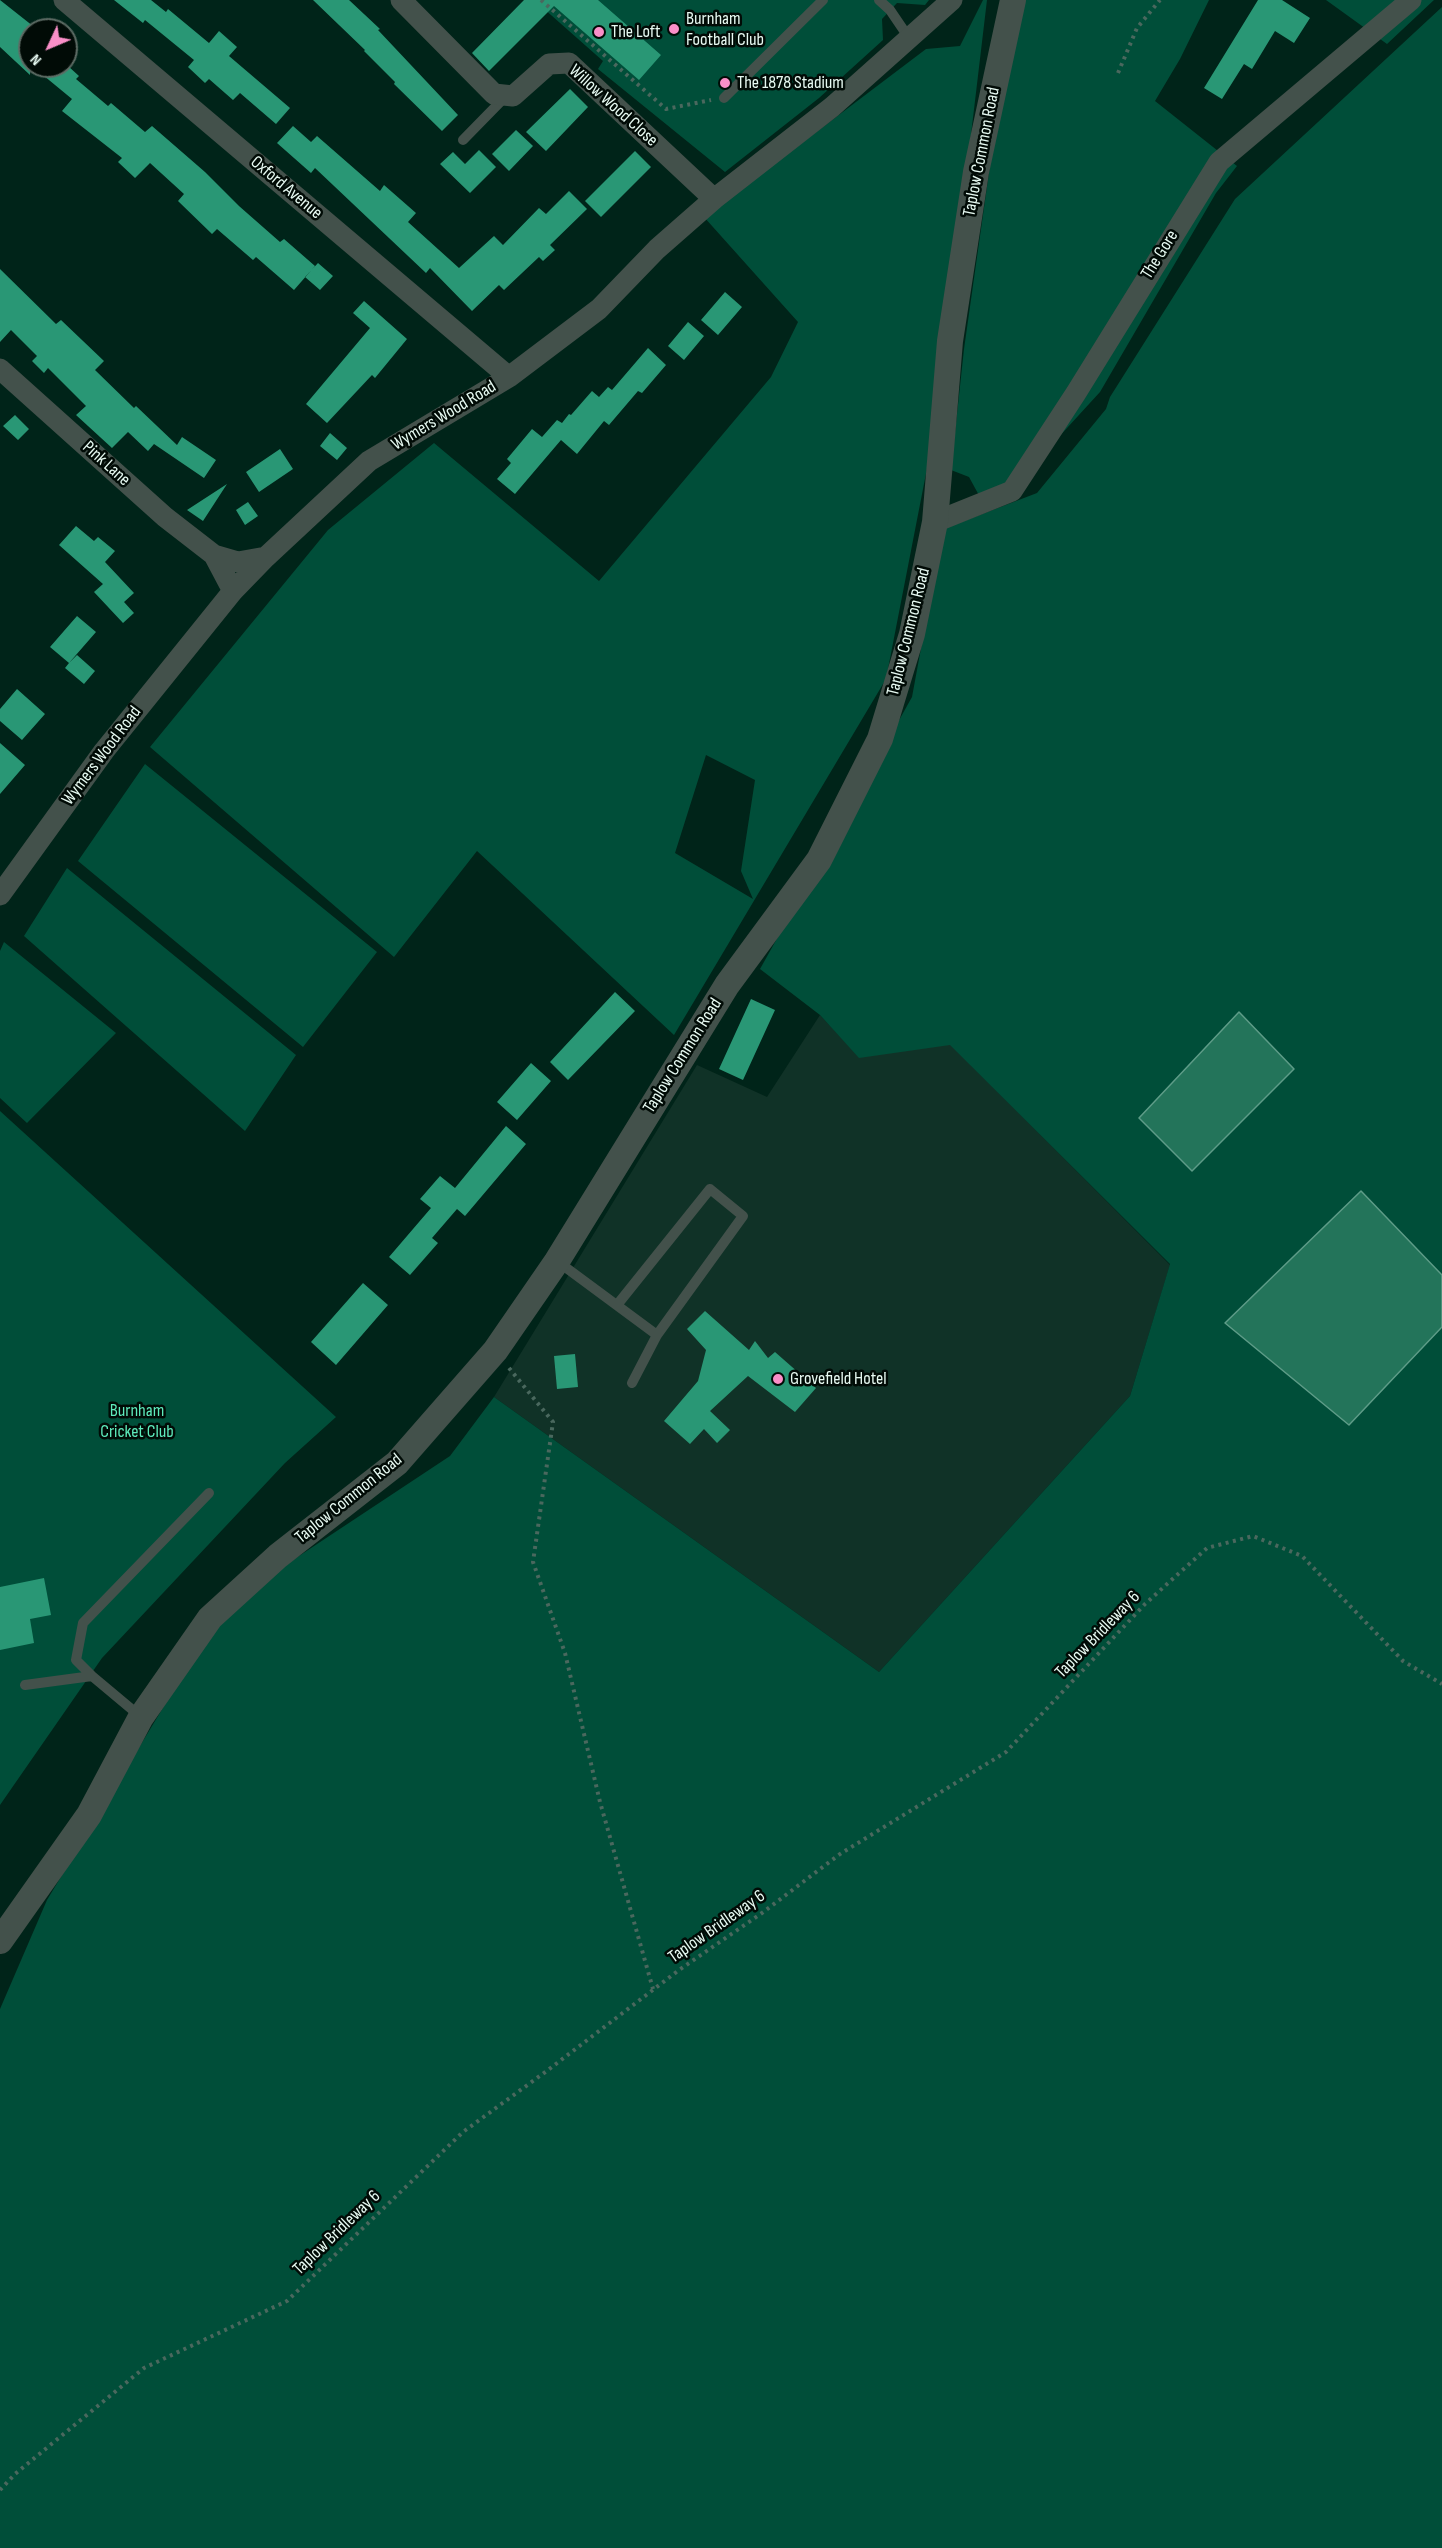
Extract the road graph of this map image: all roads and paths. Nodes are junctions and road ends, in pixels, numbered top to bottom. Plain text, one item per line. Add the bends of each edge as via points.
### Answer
1 (64, 0) edge
2 (401, 0) edge
3 (541, 0) edge
4 (823, 0) edge
5 (879, 0) edge
6 (952, 0) edge
7 (1013, 0) edge
8 (1160, 0) edge
9 (1410, 0) edge
10 (909, 38) junction
11 (1118, 73) dead end
12 (506, 95) junction
13 (724, 98) joint
14 (463, 140) dead end
15 (714, 199) junction
16 (0, 369) edge
17 (509, 377) junction
18 (935, 522) junction
19 (214, 555) junction
20 (266, 557) junction
21 (233, 591) junction
22 (0, 895) edge
23 (557, 1261) junction
24 (617, 1305) junction
25 (657, 1335) junction
26 (495, 1351) junction
27 (632, 1383) dead end
28 (209, 1494) dead end
29 (92, 1676) junction
30 (1442, 1684) edge
31 (25, 1685) dead end
32 (141, 1717) junction
33 (0, 1941) edge
34 (653, 1989) junction
35 (0, 2490) edge

1 - 17 street, Oxford Avenue
2 - 12 street via 494,94
3 - 13 path via 666,109
4 - 13 lane
5 - 10 lane
6 - 10 street, Wymers Wood Road
7 - 18 street, Taplow Common Road via 976,172 952,329
8 - 11 path via 1137,28
9 - 18 street, The Gore via 1219,162 1012,491
10 - 15 street, Wymers Wood Road via 832,106
12 - 14 lane
12 - 15 street, Willow Wood Close via 513,96 549,64 569,63
15 - 17 street, Wymers Wood Road via 657,249 599,309
16 - 19 street, Pink Lane via 165,517
17 - 20 street, Wymers Wood Road via 369,461
18 - 23 street, Taplow Common Road via 912,634 880,739 819,860 727,984
19 - 20 street, Pink Lane via 238,562
19 - 21 street, Pink Lane
20 - 21 street, Wymers Wood Road
21 - 22 street, Wymers Wood Road via 104,751
23 - 24 lane
23 - 26 street, Taplow Common Road
24 - 25 lane
24 - 25 lane via 710,1189 743,1216
25 - 27 lane
26 - 32 street, Taplow Common Road via 397,1463 278,1556 210,1618
26 - 34 path via 552,1422 533,1562 565,1653 600,1802
28 - 29 lane via 82,1623 76,1660
29 - 31 lane
29 - 32 lane
30 - 34 path, Taplow Bridleway 6 via 1403,1661 1302,1556 1253,1536 1208,1548 1145,1604 1006,1752 840,1854
32 - 33 street, Taplow Common Road via 89,1815
34 - 35 path, Taplow Bridleway 6 via 463,2132 287,2301 144,2368

